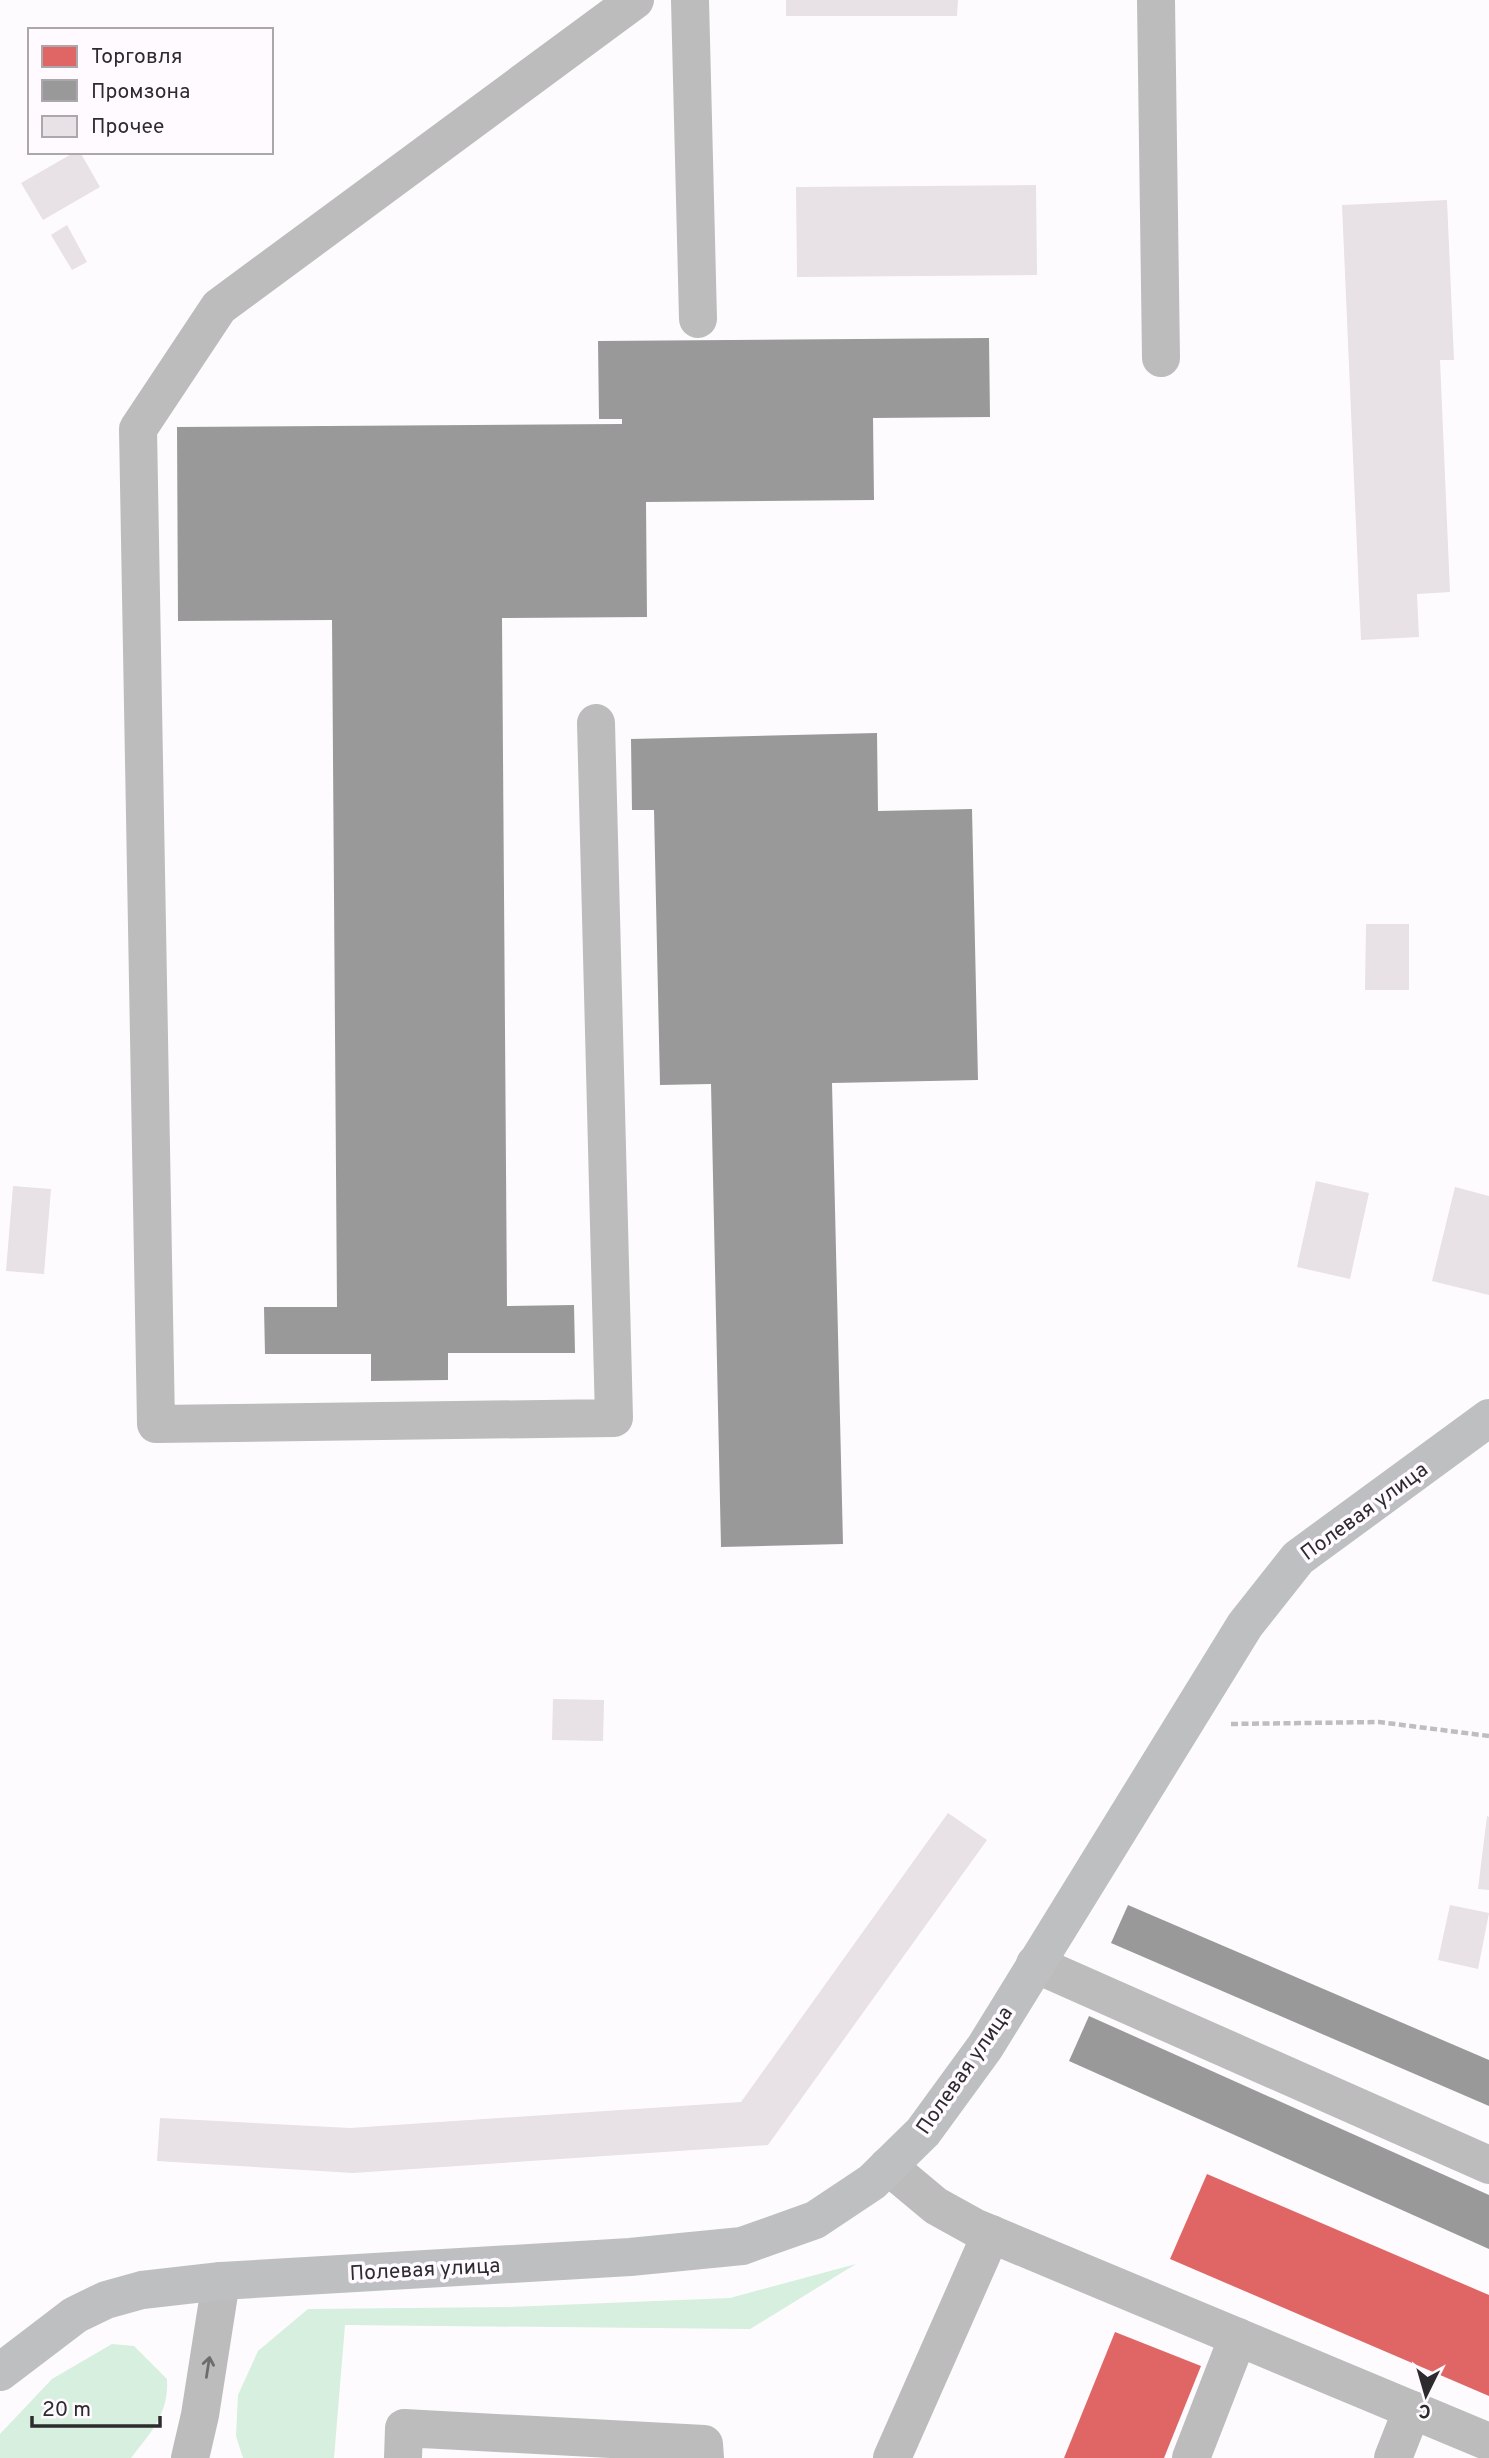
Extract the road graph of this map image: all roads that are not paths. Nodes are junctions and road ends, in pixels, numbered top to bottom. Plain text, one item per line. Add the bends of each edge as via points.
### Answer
1 (635, 0) edge
2 (690, 0) edge
3 (1156, 0) edge
4 (698, 319) dead end
5 (1161, 358) dead end
6 (596, 723) dead end
7 (1489, 1418) edge
8 (1035, 1964) junction
9 (1489, 2165) edge
10 (888, 2166) junction
11 (991, 2234) junction
12 (221, 2281) junction
13 (1238, 2337) junction
14 (0, 2372) edge
15 (1412, 2410) junction
16 (1489, 2442) edge
17 (190, 2458) edge
18 (403, 2458) edge
19 (705, 2458) edge
20 (892, 2458) edge
21 (1191, 2458) edge
22 (1393, 2458) edge

1 - 6 lane via 219,307 138,429 156,1424 614,1418
2 - 4 lane
3 - 5 lane
7 - 8 main road, Полевая улица via 1298,1558 1245,1625
8 - 9 lane
8 - 10 main road, Полевая улица via 985,2047 923,2132
10 - 11 lane via 936,2206
10 - 12 main road, Полевая улица via 815,2220 742,2246
11 - 13 lane
11 - 20 lane
12 - 14 main road, Полевая улица via 142,2290 106,2300 47,2334
17 -> 12 lane
13 - 15 lane
13 - 21 lane
15 - 16 lane
15 - 22 lane
18 - 19 lane via 404,2428 704,2444

